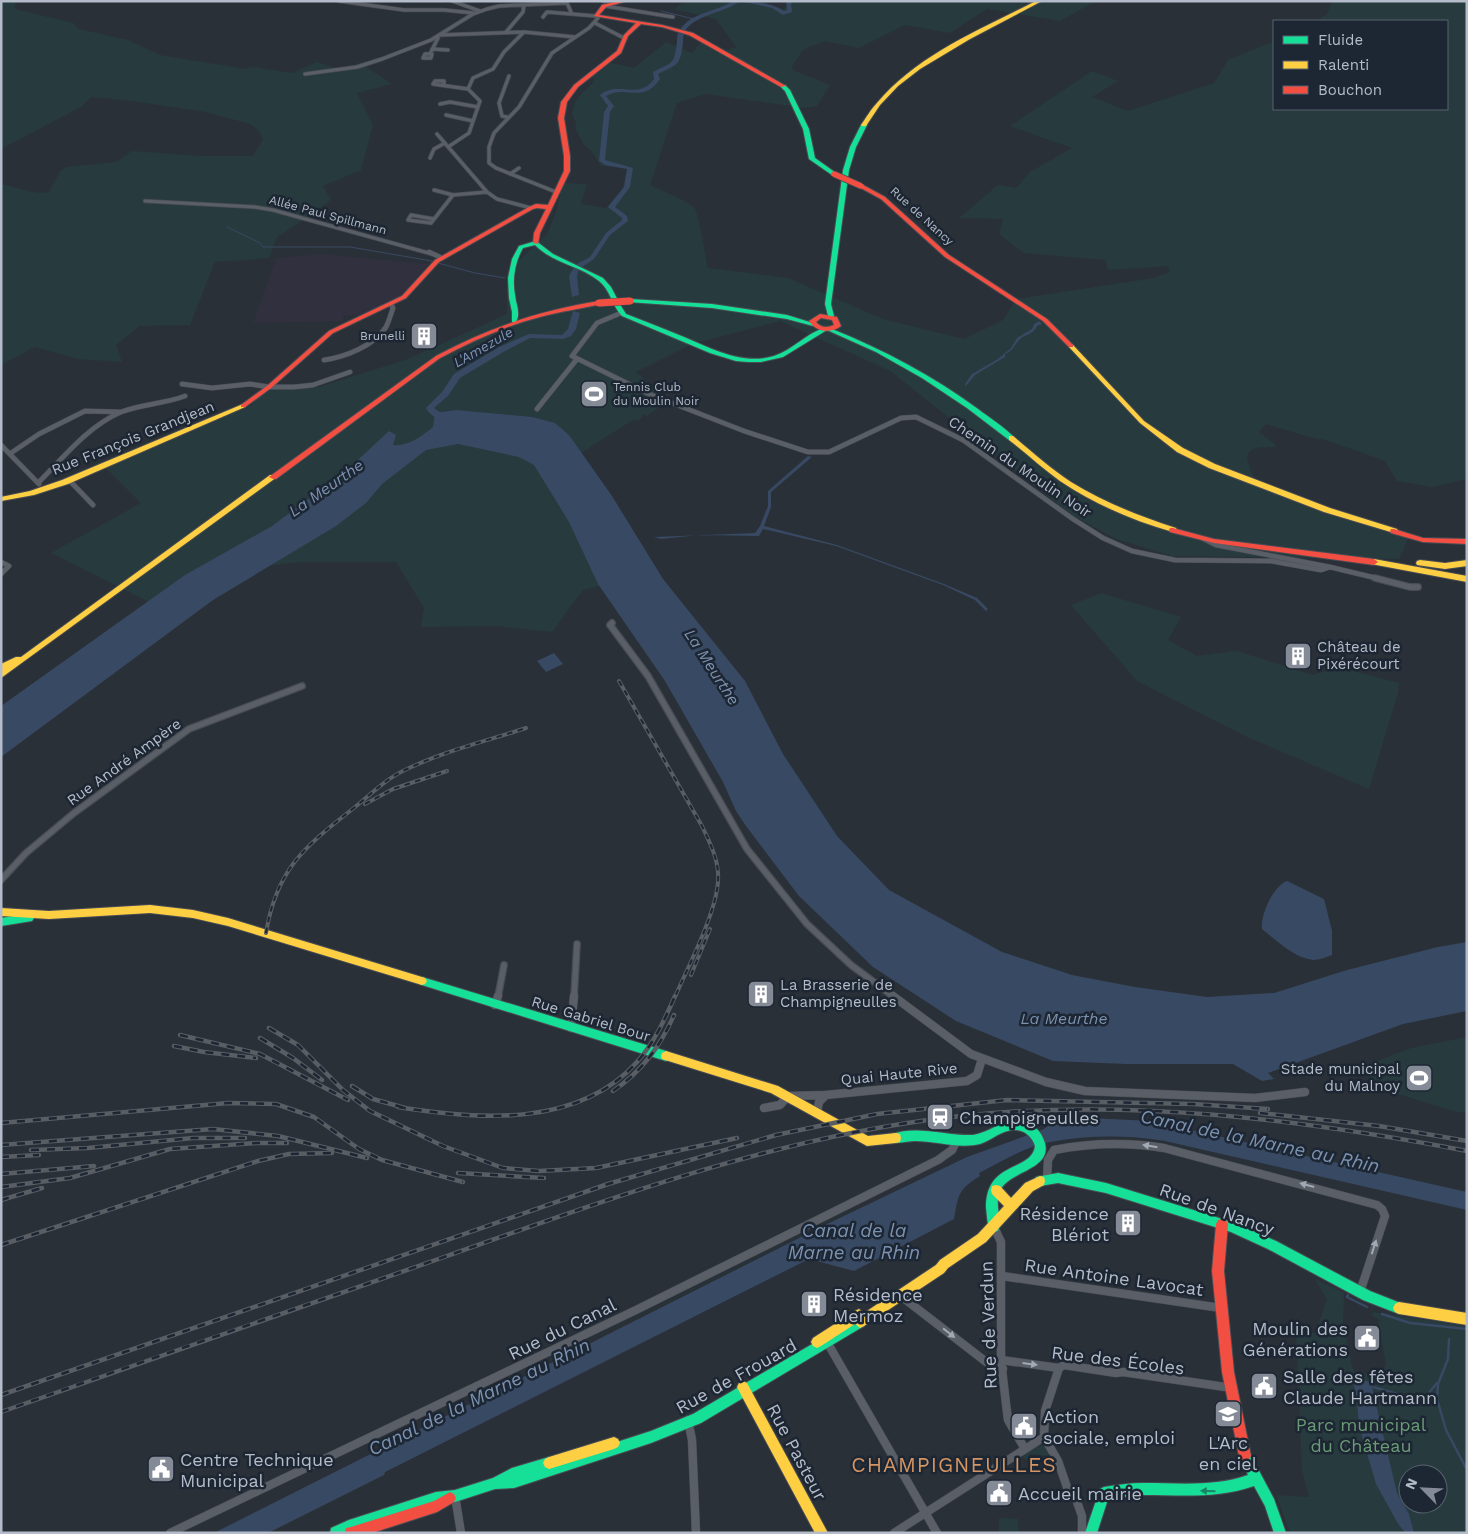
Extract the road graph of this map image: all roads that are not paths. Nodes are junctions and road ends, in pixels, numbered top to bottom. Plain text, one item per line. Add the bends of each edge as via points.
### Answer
1 (339, 1) edge
2 (452, 1) edge
3 (538, 1) edge
4 (626, 1) edge
5 (1040, 1) edge
6 (546, 3) edge
7 (606, 3) edge
8 (524, 5) junction
9 (480, 11) junction
10 (473, 12) junction
11 (571, 12) junction
12 (543, 17) dead end
13 (673, 17) dead end
14 (596, 19) junction
15 (638, 23) junction
16 (506, 32) junction
17 (524, 32) junction
18 (441, 35) junction
19 (436, 37) junction
20 (575, 37) junction
21 (624, 38) junction
22 (427, 48) dead end
23 (432, 49) junction
24 (448, 50) dead end
25 (430, 54) dead end
26 (306, 74) dead end
27 (509, 76) dead end
28 (444, 85) dead end
29 (468, 89) junction
30 (440, 104) dead end
31 (478, 107) junction
32 (446, 116) dead end
33 (507, 117) junction
34 (473, 121) junction
35 (437, 134) dead end
36 (447, 145) junction
37 (430, 158) dead end
38 (519, 168) dead end
39 (510, 174) junction
40 (434, 190) dead end
41 (487, 192) junction
42 (556, 192) junction
43 (453, 195) junction
44 (145, 201) dead end
45 (531, 208) junction
46 (547, 210) junction
47 (434, 219) junction
48 (536, 243) junction
49 (442, 258) junction
50 (391, 304) junction
51 (828, 304) junction
52 (621, 313) junction
53 (831, 316) junction
54 (514, 321) junction
55 (815, 321) junction
56 (831, 329) junction
57 (806, 340) junction
58 (324, 360) dead end
59 (577, 360) junction
60 (350, 372) dead end
61 (182, 384) dead end
62 (269, 387) junction
63 (185, 396) dead end
64 (537, 410) dead end
65 (121, 412) junction
66 (1, 445) edge
67 (10, 452) junction
68 (69, 480) junction
69 (41, 486) junction
70 (1, 499) edge
71 (94, 505) dead end
72 (1204, 539) junction
73 (1467, 542) edge
74 (1, 562) edge
75 (1467, 565) edge
76 (1330, 567) junction
77 (1429, 567) junction
78 (1, 574) edge
79 (1467, 577) edge
80 (1418, 587) dead end
81 (612, 624) dead end
82 (59, 632) junction
83 (1, 668) edge
84 (1, 675) edge
85 (302, 686) dead end
86 (3, 878) edge
87 (1, 885) edge
88 (1, 912) edge
89 (49, 914) junction
90 (1, 922) edge
91 (577, 944) dead end
92 (504, 965) dead end
93 (495, 1005) junction
94 (571, 1028) junction
95 (982, 1060) junction
96 (1305, 1092) dead end
97 (826, 1095) junction
98 (788, 1096) junction
99 (817, 1096) junction
100 (764, 1108) dead end
101 (813, 1110) junction
102 (957, 1140) junction
103 (1047, 1179) junction
104 (996, 1190) junction
105 (1011, 1206) junction
106 (1222, 1224) junction
107 (994, 1227) junction
108 (1002, 1276) junction
109 (901, 1292) junction
110 (1360, 1292) junction
111 (1221, 1308) junction
112 (1467, 1319) edge
113 (825, 1340) junction
114 (1001, 1360) junction
115 (1059, 1368) junction
116 (1003, 1369) junction
117 (1232, 1388) junction
118 (744, 1389) junction
119 (688, 1420) junction
120 (1044, 1437) junction
121 (1025, 1449) junction
122 (1255, 1479) junction
123 (455, 1496) junction
124 (926, 1513) junction
125 (170, 1533) edge
126 (336, 1533) edge
127 (351, 1533) edge
128 (461, 1533) edge
129 (696, 1533) edge
130 (822, 1533) edge
131 (894, 1533) edge
132 (938, 1533) edge
133 (1082, 1533) edge
134 (1091, 1533) edge
135 (1280, 1533) edge

1 - 10 street via 404,10
2 - 9 street
3 - 6 street
4 - 7 main road
5 - 51 main road via 927,62 901,80 864,123 852,147 845,174
6 - 8 street
6 - 11 street via 568,4
7 - 13 street
7 - 14 main road
8 - 9 street via 497,6
8 - 16 street via 523,12
9 - 10 street
10 - 18 street
11 - 12 street via 547,12
11 - 14 street
14 - 15 main road, Rue de Nancy
14 - 20 street
14 - 21 street
15 - 21 main road
15 - 73 main road, Rue de Nancy, bridge via 701,38 782,84 806,129 812,159 834,174 883,198 948,256 1046,320 1147,426 1189,455 1313,505 1412,537
16 - 17 street
16 - 18 street
17 - 20 street
17 - 29 street via 493,69 473,78
18 - 19 street
19 - 23 street
19 - 26 street via 357,67
20 - 33 street via 552,53 519,107
21 - 42 main road via 617,55 563,101 561,118 567,167
22 - 23 street
23 - 24 street
23 - 25 street
27 - 33 street via 500,103 502,116
28 - 29 street
29 - 31 street via 480,100
30 - 31 street via 450,102
31 - 34 street
32 - 34 street
33 - 39 street via 492,138 488,160
34 - 36 street via 468,134
35 - 36 street
36 - 37 street via 434,149
36 - 41 street
38 - 39 street
39 - 42 street
40 - 43 street
41 - 43 street
41 - 45 street
42 - 46 main road
43 - 47 street
44 - 49 street, Allée Paul Spillmann via 273,210 423,250
45 - 46 main road via 536,206
45 - 49 main road, Rue François Grandjean
46 - 48 main road
47 - 47 street via 412,215 408,220 428,223
48 - 52 main road via 544,254 602,280
48 - 54 main road via 524,245 515,255 512,265 511,302 517,314
49 - 50 main road, Rue François Grandjean via 404,297
50 - 58 street via 393,308 386,326 371,342 332,360
50 - 62 main road, Rue François Grandjean via 331,332
51 - 53 main road
51 - 55 main road via 826,311
52 - 57 main road via 722,356 744,361 774,359
52 - 59 street via 602,319 591,328 572,356
53 - 55 main road
53 - 56 main road via 837,320
54 - 55 main road, bridge via 556,310 630,301 693,303
54 - 82 main road via 461,343 415,371
55 - 56 main road
55 - 57 main road via 814,330
56 - 57 main road via 817,332
56 - 72 main road via 942,387 1088,495 1137,518
59 - 64 street
59 - 76 street, Chemin du Moulin Noir via 684,408 814,453 830,452 901,418 921,418 963,440 1088,529 1139,553 1176,560 1271,561 1321,570
60 - 62 street via 313,385
61 - 62 street via 212,388 250,384
62 - 68 main road, Rue François Grandjean via 223,416
63 - 65 street
65 - 67 street via 85,411
65 - 69 street via 97,427
66 - 67 street
67 - 69 street
68 - 69 main road, Rue François Grandjean
68 - 71 street
69 - 70 main road, Rue François Grandjean
72 - 76 street via 1216,545
72 - 77 main road
74 - 78 street via 9,566
75 - 77 main road
75 - 79 main road
76 - 80 street, Chemin du Moulin Noir
77 - 79 main road
81 - 95 street via 648,676 748,849 807,924 851,965
82 - 83 main road
82 - 84 main road
85 - 86 street, Rue André Ampère via 189,729 74,813 26,853
86 - 87 street, Rue André Ampère
88 - 89 main road, Rue Gabriel Bour
89 - 90 main road, Rue Gabriel Bour
89 - 93 main road, Rue Gabriel Bour via 125,909 193,914 240,925
91 - 94 street
92 - 93 street
93 - 94 main road, Rue Gabriel Bour
94 - 98 main road, Rue Gabriel Bour
95 - 96 street via 1046,1082 1085,1090 1255,1098
95 - 97 street, Quai Haute Rive via 977,1075 967,1081
97 - 99 street
97 - 101 street, Quai Haute Rive
98 - 99 street
98 - 100 street via 780,1105
98 - 101 main road, Rue Gabriel Bour
99 - 101 street via 812,1102
101 - 102 main road, Rue Gabriel Bour via 868,1141 912,1134
102 - 104 main road, Rue Gabriel Bour via 984,1138 1009,1126 1031,1130 1040,1147 1038,1155 1003,1177
102 - 125 street, Rue du Canal via 952,1150 938,1160 758,1250
103 - 105 main road via 1029,1187
103 - 106 main road, Rue de Nancy via 1058,1178 1106,1188
110 -> 103 street via 1385,1216 1377,1205 1164,1148 1133,1144 1105,1143 1054,1150 1048,1160
104 - 105 main road
104 - 107 main road via 992,1205
105 - 107 main road
106 - 110 main road, Rue de Nancy via 1252,1235
106 - 111 main road via 1218,1257
107 - 108 street, Rue de Verdun via 1001,1242
107 - 109 main road, Rue de Frouard via 940,1269
108 - 111 street, Rue Antoine Lavocat
108 - 114 street, Rue de Verdun
109 - 113 main road, Rue de Frouard
109 -> 116 street via 906,1300 994,1368
110 - 112 main road, Rue de Nancy via 1395,1306
111 - 117 main road
113 - 118 main road, Rue de Frouard
113 - 124 street
114 -> 115 street, Rue des Écoles
114 - 116 street, Rue de Verdun
115 - 117 street, Rue des Écoles via 1064,1365
115 - 120 street via 1043,1421
116 - 121 street, Rue de Verdun via 1008,1420
117 - 122 main road via 1244,1452
118 - 119 main road, Rue de Frouard
118 - 130 main road, Rue Pasteur
119 - 123 main road, Rue de Frouard via 651,1437 514,1482 495,1483
119 - 129 street via 692,1440
120 - 121 street
120 - 133 street via 1058,1461 1069,1493 1076,1499 1082,1516
121 - 124 street
122 -> 134 main road via 1215,1492 1140,1489 1104,1493
122 - 135 main road via 1270,1503
123 - 126 main road, Rue de Frouard via 436,1498
123 - 127 main road, Rue de Frouard via 437,1506
123 - 128 street
124 - 131 street
124 - 132 street

